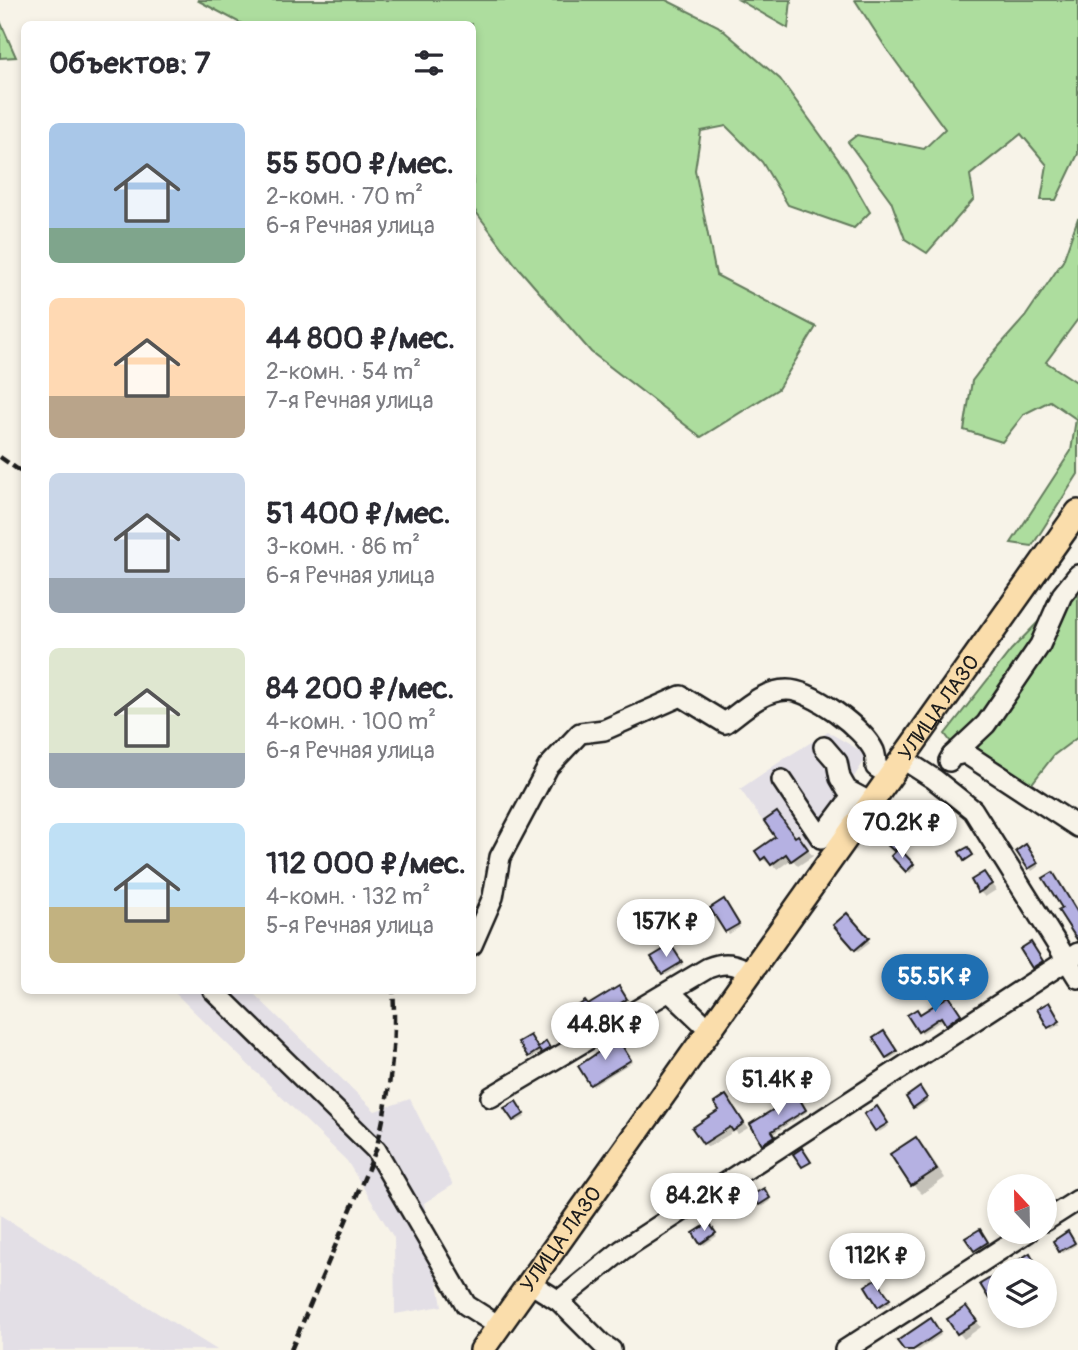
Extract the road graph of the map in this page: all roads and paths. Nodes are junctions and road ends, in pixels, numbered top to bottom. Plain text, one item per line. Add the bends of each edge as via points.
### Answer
1 (1078, 512) edge
2 (1078, 575) edge
3 (824, 747) dead end
4 (953, 757) junction
5 (897, 767) junction
6 (934, 779) junction
7 (782, 780) dead end
8 (862, 799) junction
9 (1078, 827) edge
10 (476, 936) edge
11 (1072, 956) edge
12 (751, 973) junction
13 (1078, 978) edge
14 (670, 992) junction
15 (217, 994) edge
16 (709, 1030) junction
17 (491, 1097) dead end
18 (1078, 1200) edge
19 (1057, 1214) edge
20 (1009, 1244) edge
21 (530, 1283) junction
22 (559, 1301) junction
23 (499, 1326) junction
24 (603, 1348) edge
25 (482, 1350) edge
26 (845, 1350) edge

1 - 5 main road, УЛИЦА ЛАЗО
2 - 4 street via 1062,594 1040,645 986,724
3 - 8 street via 837,762 847,789
4 - 6 street
4 - 9 street via 965,753
5 - 6 street
5 - 8 main road, УЛИЦА ЛАЗО
5 - 10 street via 876,767 875,752 855,726 807,693 785,690 762,696 724,723 681,696 604,730 580,733 548,767 500,857 493,897
6 - 11 street via 973,810
7 - 8 street via 821,838
8 - 12 main road, УЛИЦА ЛАЗО
11 - 13 street
11 - 22 street via 622,1250
12 - 14 street via 723,962
12 - 16 main road, УЛИЦА ЛАЗО
14 - 16 street
14 - 17 street
15 - 23 street via 376,1150 466,1305
16 - 21 main road, УЛИЦА ЛАЗО
18 - 19 street
20 - 26 street
21 - 22 street
21 - 23 main road, УЛИЦА ЛАЗО
22 - 24 street
23 - 25 main road, УЛИЦА ЛАЗО

